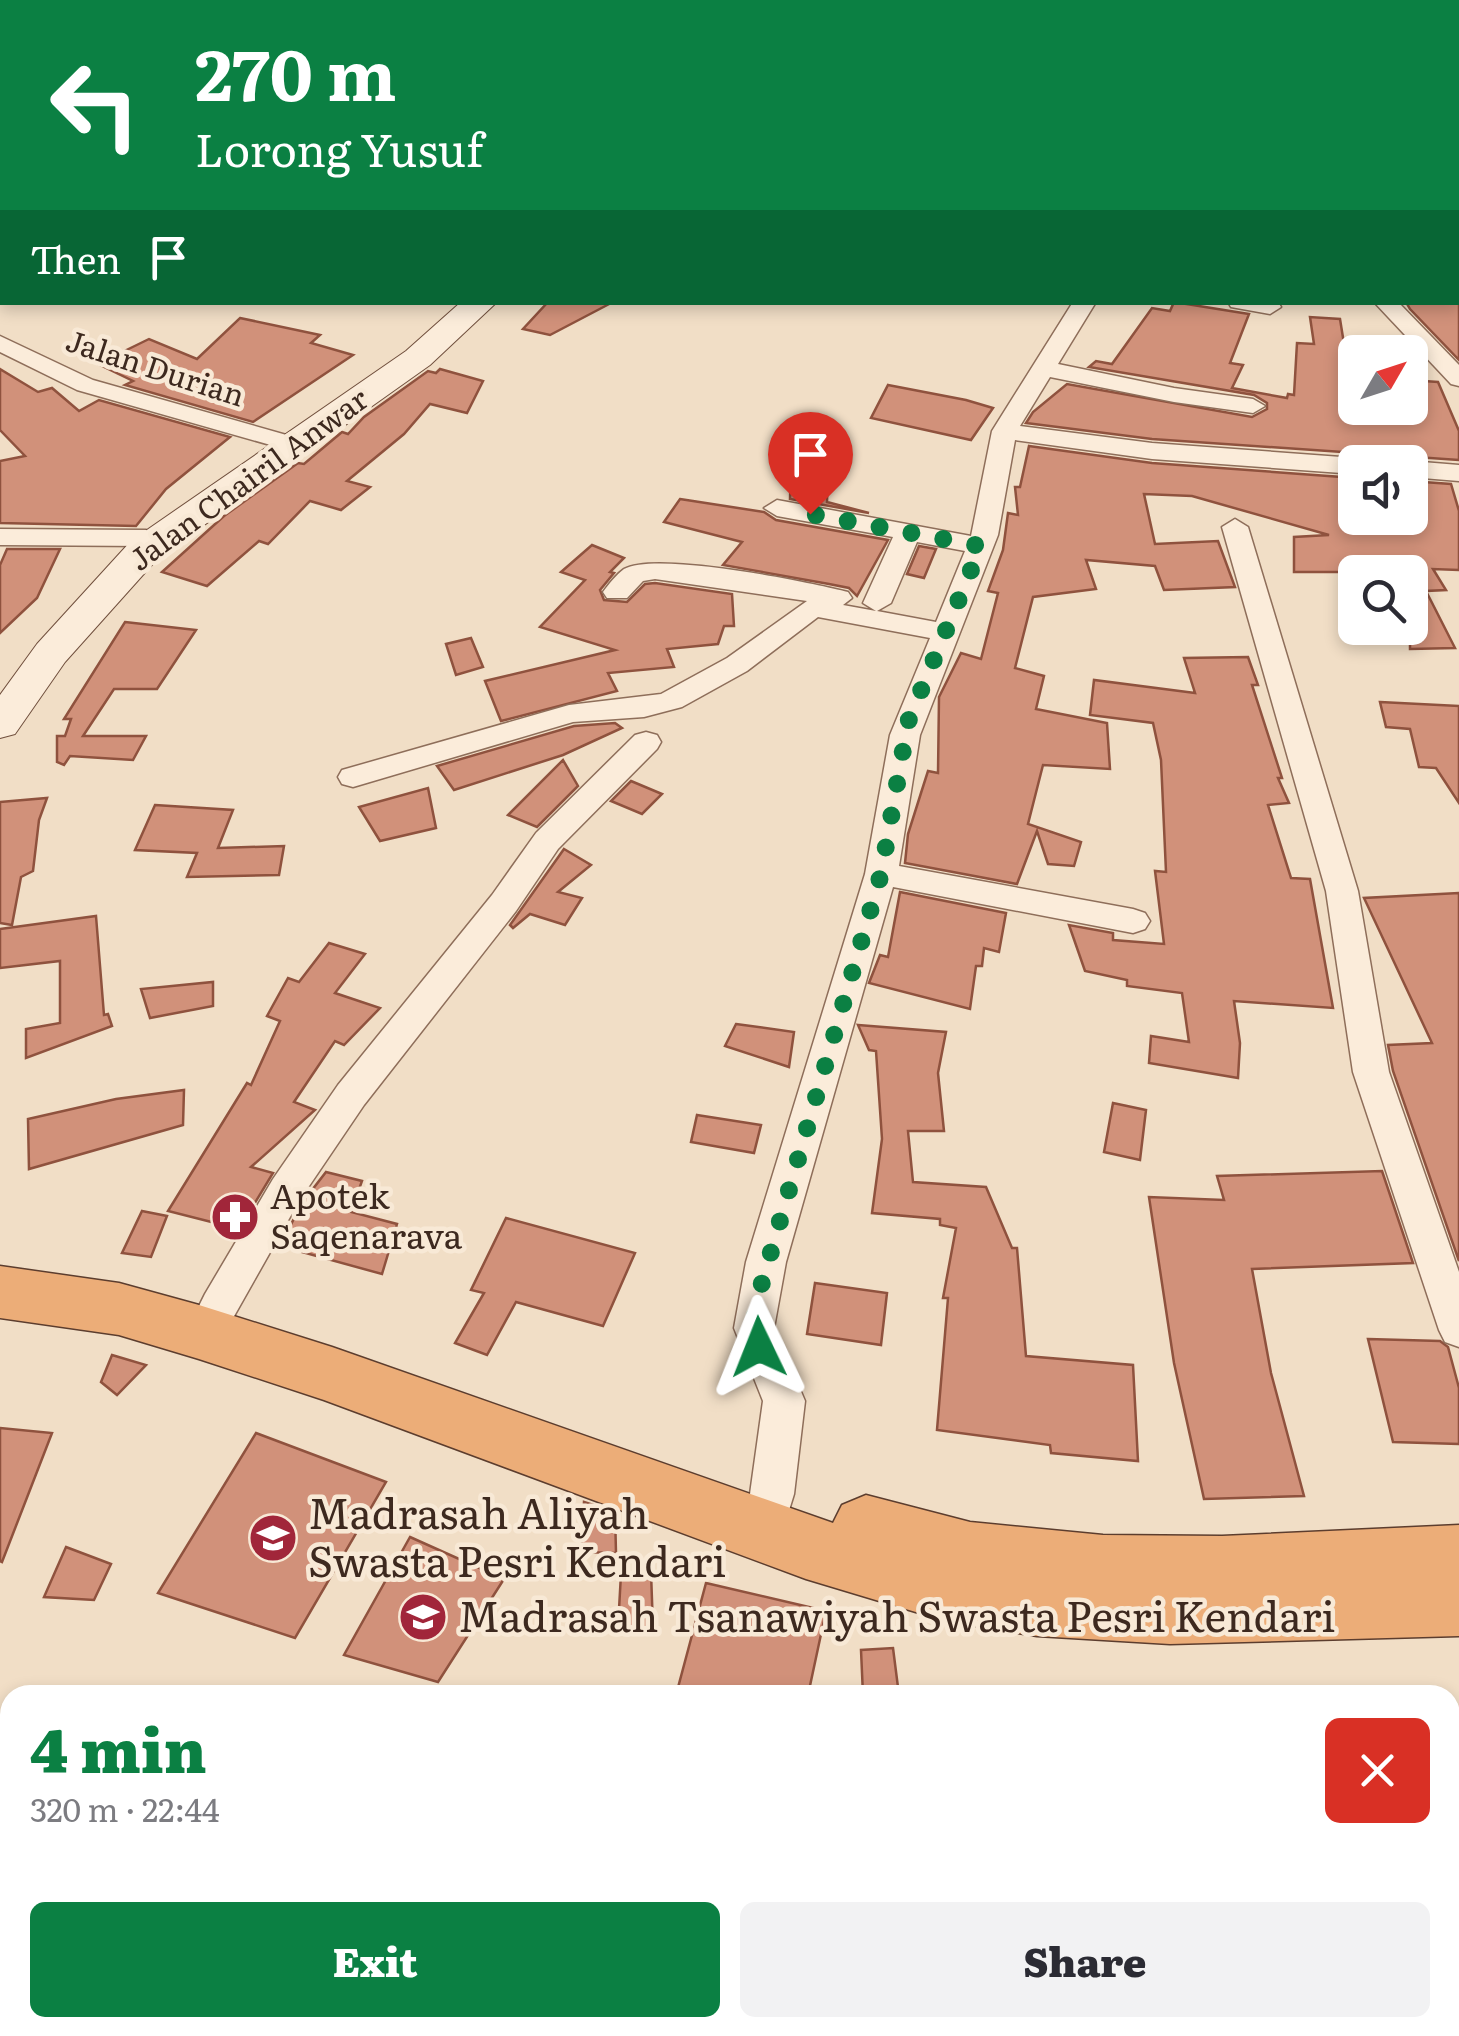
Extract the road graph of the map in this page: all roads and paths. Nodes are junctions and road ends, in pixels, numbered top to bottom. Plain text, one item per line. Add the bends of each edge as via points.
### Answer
1 (468, 305) edge
2 (478, 305) edge
3 (1083, 305) edge
4 (1254, 305) edge
5 (1388, 305) edge
6 (1270, 308) dead end
7 (0, 344) edge
8 (1043, 368) junction
9 (1459, 378) edge
10 (1253, 406) dead end
11 (1004, 431) junction
12 (287, 444) junction
13 (1338, 465) edge
14 (1428, 471) edge
15 (1459, 472) edge
16 (777, 508) dead end
17 (1235, 527) dead end
18 (908, 533) junction
19 (0, 537) edge
20 (146, 538) junction
21 (981, 546) junction
22 (617, 592) dead end
23 (816, 601) junction
24 (877, 603) junction
25 (949, 625) junction
26 (0, 699) edge
27 (0, 725) edge
28 (646, 742) dead end
29 (353, 777) dead end
30 (881, 874) junction
31 (1132, 921) dead end
32 (0, 1260) edge
33 (0, 1292) edge
34 (218, 1306) junction
35 (1459, 1330) edge
36 (768, 1513) junction
37 (1459, 1558) edge
38 (1459, 1602) edge

1 - 12 main road, Jalan Chairil Anwar
2 - 12 main road, Jalan Chairil Anwar via 418,358
3 - 8 street
4 - 6 street
5 - 9 street
7 - 12 street, Jalan Durian via 85,386
8 - 10 street
8 - 11 street
11 - 13 street via 1152,451
11 - 21 street
12 - 20 main road, Jalan Chairil Anwar
12 - 27 main road, Jalan Chairil Anwar via 129,563
14 - 15 street
16 - 18 street
17 - 35 street via 1342,891 1371,1072
18 - 21 street
18 - 24 street
19 - 20 street
20 - 26 main road, Jalan Chairil Anwar
21 - 25 street
22 - 23 street via 634,574 648,571 718,577
23 - 24 street
23 - 25 street
23 - 29 street via 789,630 675,700 570,714
24 - 25 street
25 - 30 street via 905,735
28 - 34 street via 548,841 351,1095
30 - 31 street
30 - 36 street via 757,1300 759,1347 784,1401
32 - 34 highway
33 - 36 highway via 119,1309 199,1332
34 - 36 highway
36 - 37 highway via 984,1557 1215,1570
36 - 38 highway via 949,1589 1037,1602 1170,1610

